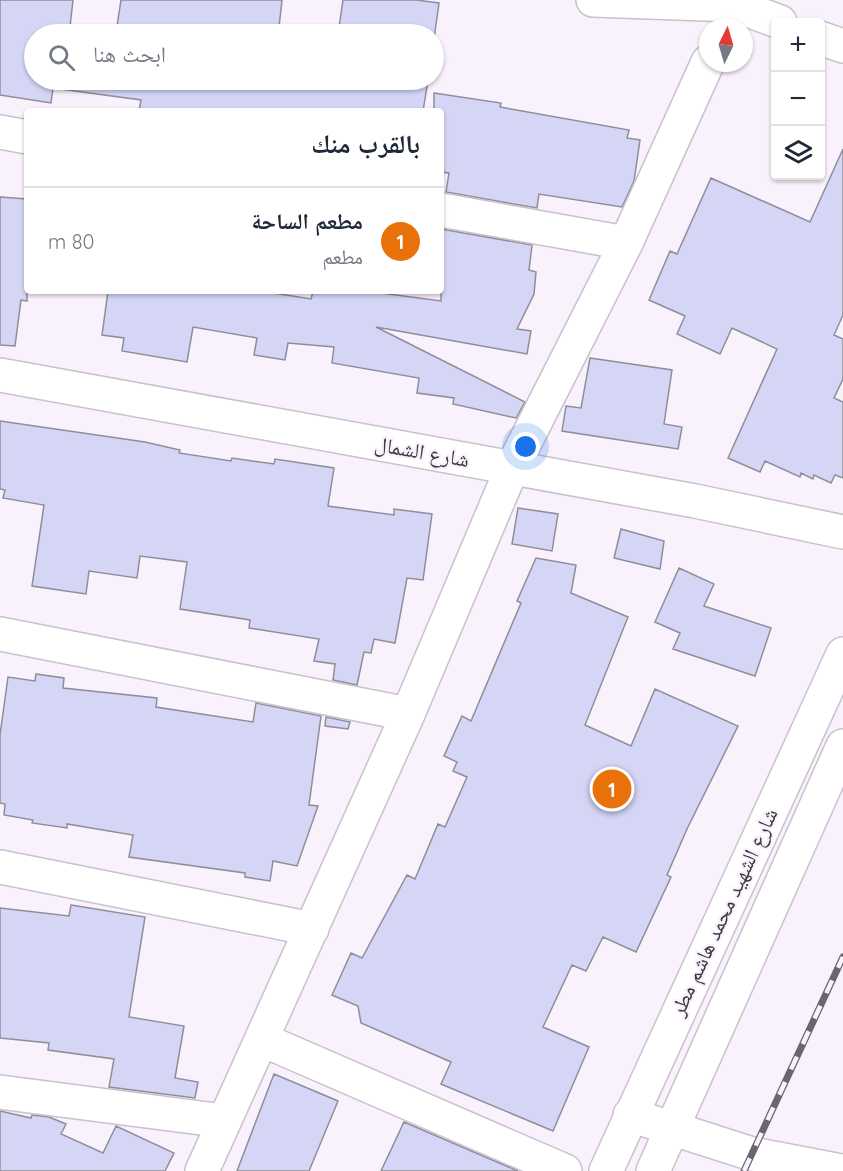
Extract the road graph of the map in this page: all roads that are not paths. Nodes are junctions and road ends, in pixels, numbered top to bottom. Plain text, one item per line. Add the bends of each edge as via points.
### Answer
1 (593, 0) edge
2 (731, 11) edge
3 (771, 20) edge
4 (825, 40) edge
5 (843, 46) edge
6 (703, 72) edge
7 (0, 132) edge
8 (24, 136) edge
9 (444, 211) edge
10 (626, 243) junction
11 (0, 375) edge
12 (512, 468) junction
13 (843, 532) edge
14 (0, 634) edge
15 (843, 654) edge
16 (408, 714) junction
17 (843, 746) edge
18 (0, 867) edge
19 (312, 929) junction
20 (263, 1040) junction
21 (0, 1092) edge
22 (630, 1115) junction
23 (224, 1121) junction
24 (672, 1127) junction
25 (202, 1171) edge
26 (565, 1171) edge
27 (606, 1171) edge
28 (653, 1171) edge
29 (842, 1171) edge

1 - 2 street
2 - 3 street
4 - 5 street
6 - 10 street
7 - 8 street
9 - 10 street
10 - 12 street
11 - 12 street, شارع الشمال
12 - 13 street, شارع الشمال
12 - 16 street
14 - 16 street
15 - 22 street, شارع الشهيد محمد هاشم مطر
16 - 19 street
17 - 24 street, شارع الشهيد محمد هاشم مطر
18 - 19 street
19 - 20 street
20 - 23 street
20 - 26 street
21 - 23 street
22 - 24 street
22 - 27 street, شارع الشهيد محمد هاشم مطر
23 - 25 street
24 - 28 street, شارع الشهيد محمد هاشم مطر
24 - 29 street via 752,1154

